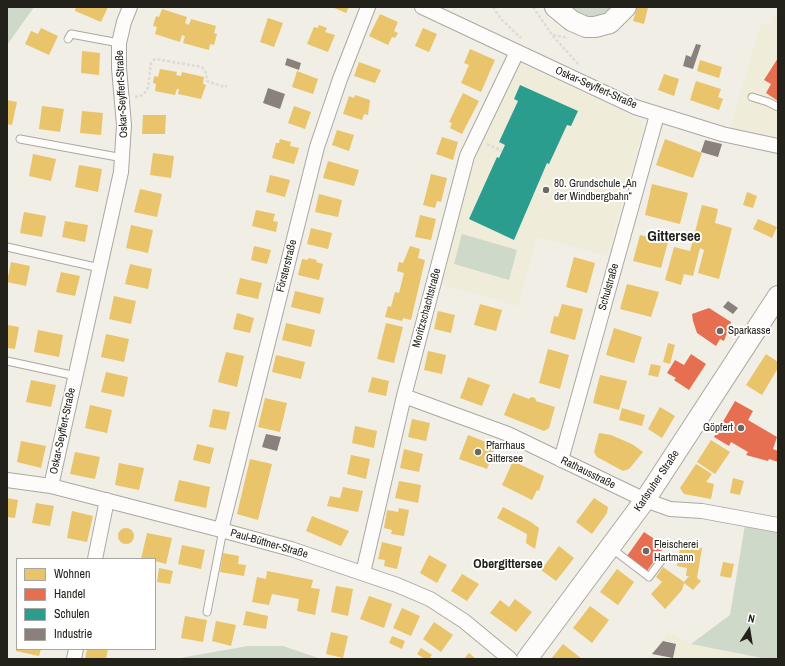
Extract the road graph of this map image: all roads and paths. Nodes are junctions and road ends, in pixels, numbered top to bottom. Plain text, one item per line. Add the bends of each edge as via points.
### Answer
1 (130, 7) edge
2 (368, 7) edge
3 (422, 7) edge
4 (493, 7) edge
5 (533, 7) edge
6 (555, 7) edge
7 (626, 7) edge
8 (68, 39) dead end
9 (119, 43) junction
10 (520, 46) junction
11 (584, 70) dead end
12 (227, 86) dead end
13 (752, 97) dead end
14 (123, 100) junction
15 (778, 107) edge
16 (657, 115) junction
17 (20, 139) dead end
18 (778, 146) edge
19 (123, 158) junction
20 (7, 247) edge
21 (100, 268) junction
22 (778, 296) edge
23 (7, 361) edge
24 (76, 376) junction
25 (404, 396) junction
26 (561, 460) junction
27 (7, 480) edge
28 (52, 486) junction
29 (107, 500) junction
30 (645, 500) junction
31 (778, 525) edge
32 (222, 530) junction
33 (611, 548) junction
34 (95, 558) edge
35 (661, 561) dead end
36 (363, 573) junction
37 (207, 612) dead end
38 (510, 659) edge
39 (528, 659) edge

1 - 9 street, Oskar-Seyffert-Straße
2 - 32 street, Försterstraße via 317,147
3 - 10 street, Oskar-Seyffert-Straße
4 - 10 path
5 - 11 path via 552,35
6 - 7 street via 572,21 586,27 595,27 610,22
8 - 9 lane via 71,34
9 - 14 street, Oskar-Seyffert-Straße
10 - 16 street, Oskar-Seyffert-Straße via 606,95
10 - 25 street, Moritzschachtstraße via 467,156
12 - 14 path via 207,81 206,72 202,67 155,59 148,88 143,95
13 - 15 lane
14 - 19 street, Oskar-Seyffert-Straße
16 - 18 street, Oskar-Seyffert-Straße via 722,134
16 - 26 street, Schulstraße
17 - 19 lane
19 - 21 street, Oskar-Seyffert-Straße
20 - 21 lane
21 - 24 street, Oskar-Seyffert-Straße
22 - 30 street, Karlsruher Straße
23 - 24 lane, Oskar-Seyffert-Straße
24 - 28 street, Oskar-Seyffert-Straße
25 - 26 street, Rathausstraße via 508,434
25 - 36 street, Moritzschachtstraße
26 - 30 street, Rathausstraße
27 - 28 street, Paul-Büttner-Straße
28 - 29 street, Paul-Büttner-Straße
29 - 32 street, Paul-Büttner-Straße
29 - 34 street
30 - 31 street, Rathausstraße via 670,509 702,511
30 - 33 street, Karlsruher Straße
32 - 36 street, Paul-Büttner-Straße
32 - 37 lane
33 - 35 lane via 649,577
33 - 39 street, Karlsruher Straße
36 - 38 street, Paul-Büttner-Straße via 430,599 464,621

